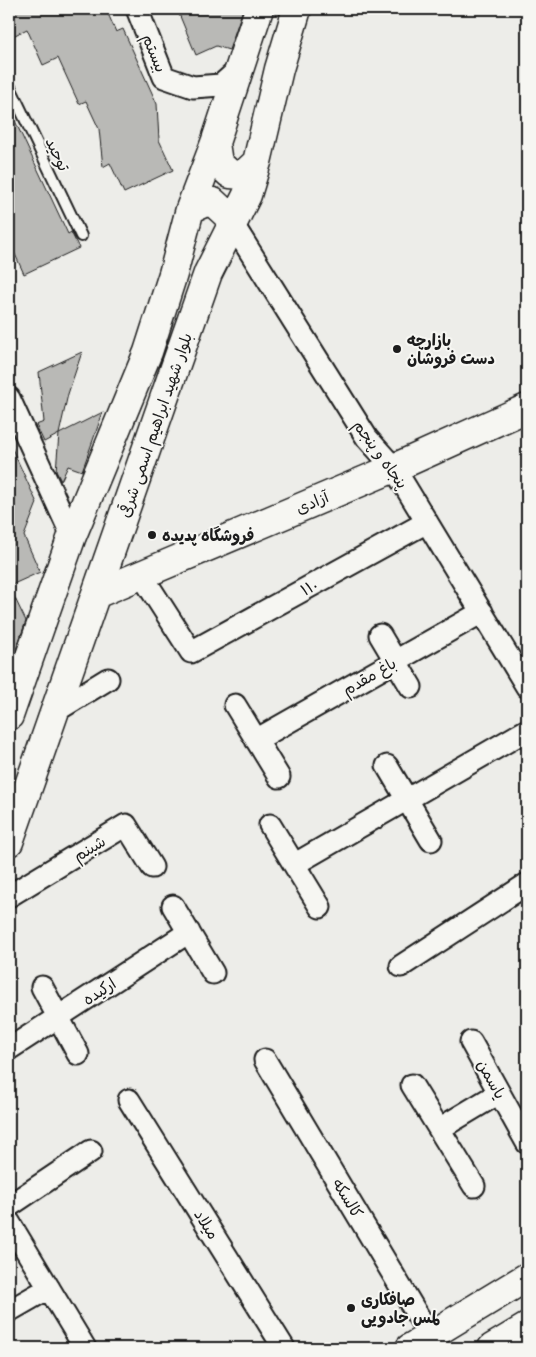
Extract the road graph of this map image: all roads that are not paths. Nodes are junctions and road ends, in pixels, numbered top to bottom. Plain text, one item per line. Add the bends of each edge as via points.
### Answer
1 (138, 9) edge
2 (259, 9) edge
3 (297, 9) edge
4 (238, 69) junction
5 (9, 85) edge
6 (215, 143) junction
7 (256, 162) junction
8 (190, 209) junction
9 (232, 223) junction
10 (81, 236) dead end
11 (9, 398) edge
12 (527, 408) edge
13 (394, 468) junction
14 (427, 522) junction
15 (72, 536) junction
16 (140, 574) junction
17 (96, 594) junction
18 (482, 612) junction
19 (380, 635) dead end
20 (396, 661) junction
21 (108, 679) dead end
22 (411, 687) dead end
23 (527, 687) edge
24 (235, 705) dead end
25 (54, 712) junction
26 (9, 716) edge
27 (527, 730) edge
28 (256, 740) junction
29 (387, 766) dead end
30 (279, 778) dead end
31 (407, 800) junction
32 (270, 825) dead end
33 (431, 840) dead end
34 (9, 842) edge
35 (295, 864) junction
36 (152, 867) dead end
37 (527, 884) edge
38 (9, 896) edge
39 (173, 906) dead end
40 (320, 907) dead end
41 (189, 932) junction
42 (401, 966) dead end
43 (213, 974) dead end
44 (42, 988) dead end
45 (58, 1017) junction
46 (471, 1042) dead end
47 (9, 1049) edge
48 (78, 1054) dead end
49 (265, 1060) dead end
50 (412, 1085) dead end
51 (499, 1093) junction
52 (129, 1100) dead end
53 (439, 1129) junction
54 (527, 1143) edge
55 (91, 1151) dead end
56 (474, 1186) dead end
57 (9, 1206) edge
58 (9, 1222) edge
59 (527, 1277) edge
60 (49, 1288) junction
61 (9, 1311) edge
62 (527, 1327) edge
63 (420, 1342) edge
64 (85, 1348) edge
65 (284, 1348) edge
66 (492, 1348) edge

1 - 4 street, بیستم via 164,78 193,87 221,85
2 - 4 main road, بلوار شهید ابراهیم اسمی شرقی
3 - 7 main road, بلوار شهید ابراهیم اسمی شرقی
4 - 6 main road, بلوار شهید ابراهیم اسمی شرقی
5 - 10 lane, توحید
6 - 7 main road via 218,163 230,174 243,175
6 - 8 main road, بلوار شهید ابراهیم اسمی شرقی
7 - 9 main road, بلوار شهید ابراهیم اسمی شرقی via 247,195
8 - 9 main road via 213,202
8 - 15 main road, بلوار شهید ابراهیم اسمی شرقی via 148,352
9 - 13 street, پنجاه و پنجم via 366,438
9 - 17 main road, بلوار شهید ابراهیم اسمی شرقی via 208,274
11 - 15 street
12 - 13 main road, آزادی
13 - 14 street, پنجاه و پنجم
13 - 16 main road, آزادی
14 - 16 street, ۱۱۰ via 191,652
14 - 18 street, پنجاه و پنجم
15 - 26 main road, بلوار شهید ابراهیم اسمی شرقی
16 - 17 main road, آزادی
17 - 25 main road, بلوار شهید ابراهیم اسمی شرقی
18 - 20 street, باغ مقدم
18 - 23 street, پنجاه و پنجم
19 - 20 street
20 - 22 street
20 - 28 street, باغ مقدم
21 - 25 street
24 - 28 street
25 - 34 main road, بلوار شهید ابراهیم اسمی شرقی
27 - 31 street
28 - 30 street
29 - 31 street
31 - 33 street
31 - 35 street
32 - 35 street
35 - 40 street
36 - 38 street, شبنم via 126,825
37 - 42 street
39 - 41 street
41 - 43 street
41 - 45 street, ارکیده
44 - 45 street
45 - 47 street, ارکیده
45 - 48 street
46 - 51 street, یاسمن
49 - 63 street, کالسکه
50 - 53 street
51 - 53 street
51 - 54 street, یاسمن
52 - 65 street, میلاد
53 - 56 street
55 - 57 street
58 - 60 street
59 - 63 main road
60 - 61 street
60 - 64 street
62 - 66 main road

